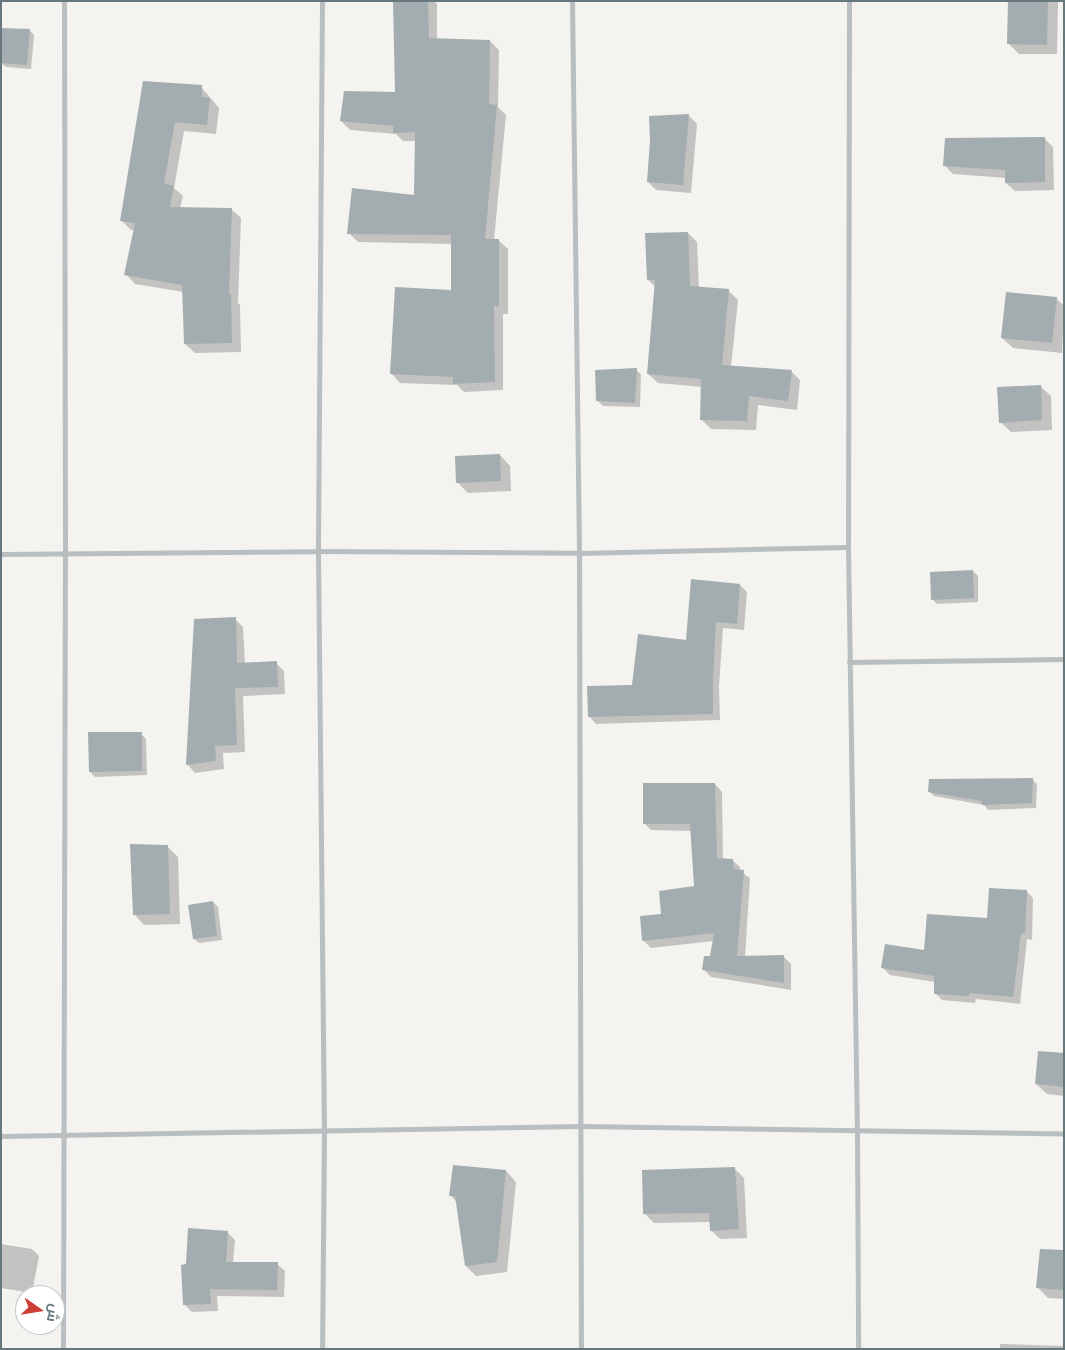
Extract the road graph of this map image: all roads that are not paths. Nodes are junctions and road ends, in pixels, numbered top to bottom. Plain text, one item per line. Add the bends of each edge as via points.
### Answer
1 (64, 1) edge
2 (322, 1) edge
3 (572, 1) edge
4 (849, 1) edge
5 (848, 547) junction
6 (318, 550) junction
7 (579, 553) junction
8 (1, 554) edge
9 (66, 554) junction
10 (1064, 659) edge
11 (849, 662) junction
12 (581, 1126) junction
13 (324, 1130) junction
14 (857, 1130) junction
15 (1064, 1134) edge
16 (1, 1136) edge
17 (63, 1137) junction
18 (63, 1349) edge
19 (322, 1349) edge
20 (581, 1349) edge
21 (858, 1349) edge

1 - 9 street
2 - 6 street
3 - 7 street
4 - 5 street
5 - 7 street
5 - 11 street
6 - 7 street
6 - 9 street
6 - 13 street
7 - 12 street
8 - 9 street
9 - 17 street
10 - 11 street
11 - 14 street
12 - 13 street
12 - 14 street
12 - 20 street
13 - 17 street
13 - 19 street
14 - 15 street
14 - 21 street
16 - 17 street
17 - 18 street

